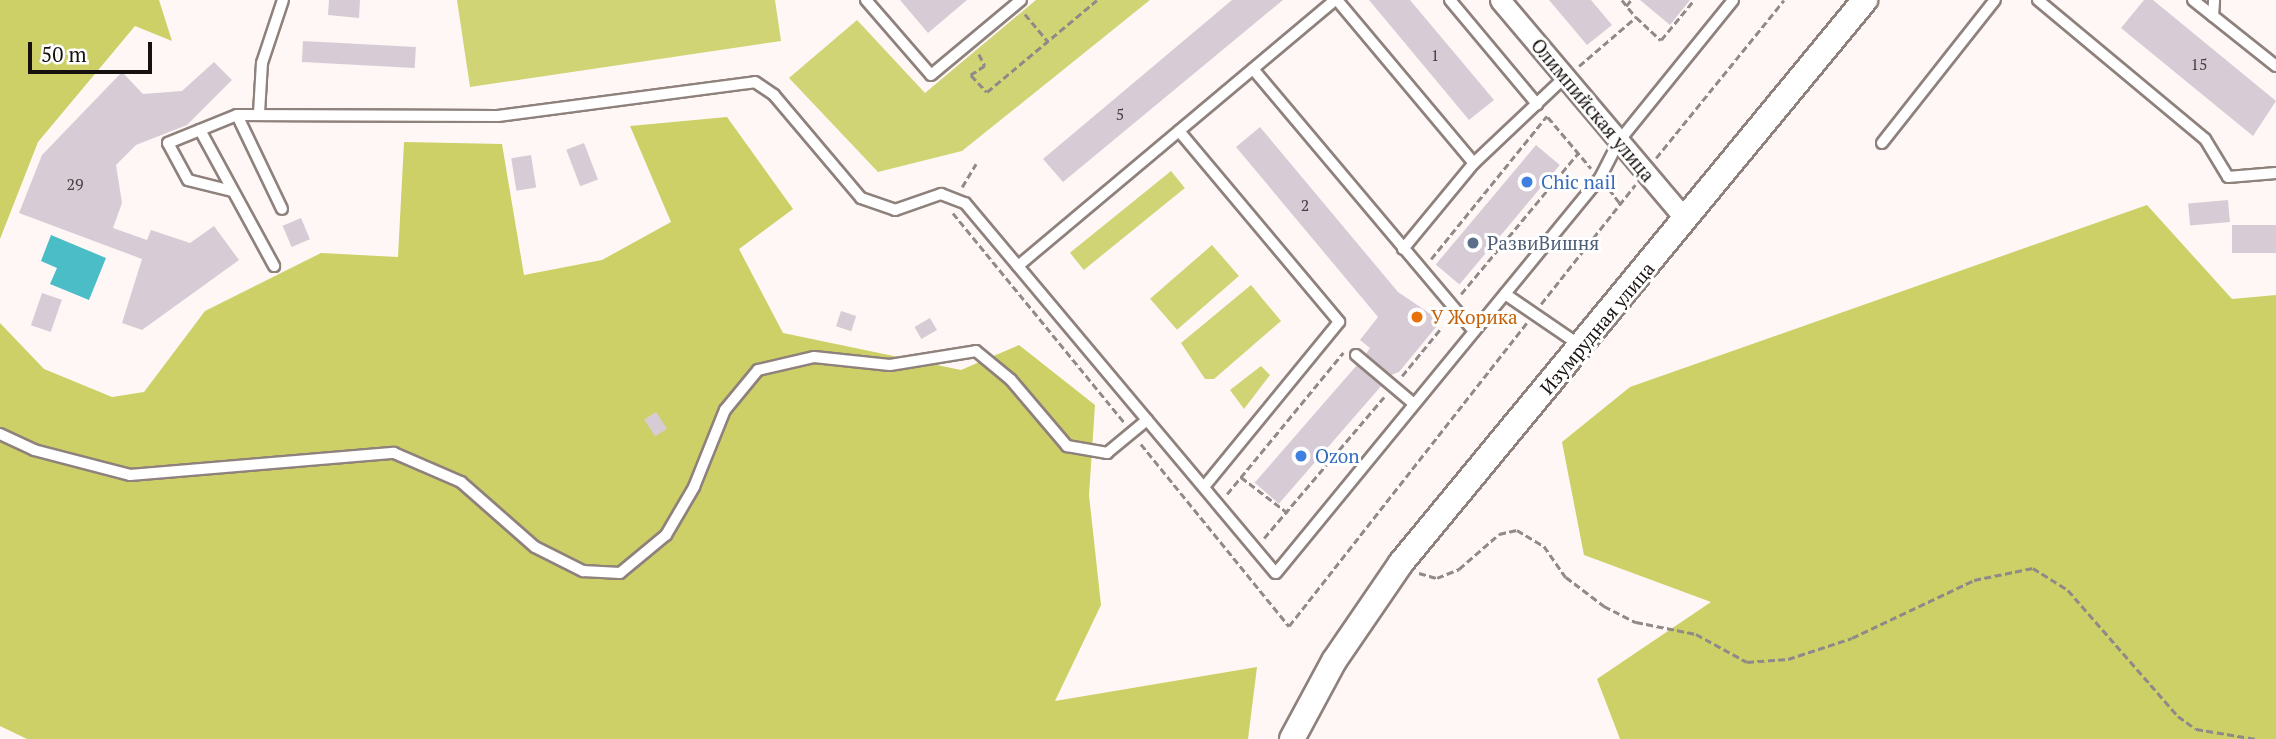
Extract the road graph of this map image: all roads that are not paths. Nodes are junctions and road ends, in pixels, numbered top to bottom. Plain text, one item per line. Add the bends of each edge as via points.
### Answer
1 (283, 0) edge
2 (866, 0) edge
3 (1336, 0) edge
4 (1450, 0) edge
5 (1500, 0) edge
6 (1733, 0) edge
7 (1865, 0) edge
8 (1995, 0) edge
9 (2038, 0) edge
10 (2193, 0) edge
11 (2214, 0) edge
12 (1019, 2) edge
13 (2213, 16) junction
14 (2276, 66) edge
15 (1253, 69) junction
16 (1572, 72) junction
17 (1537, 104) junction
18 (259, 113) junction
19 (237, 115) junction
20 (200, 130) junction
21 (1179, 131) junction
22 (1619, 141) junction
23 (1882, 143) dead end
24 (1474, 163) junction
25 (2276, 173) edge
26 (232, 191) junction
27 (282, 209) dead end
28 (1686, 220) junction
29 (1403, 249) junction
30 (274, 266) dead end
31 (1018, 266) junction
32 (1505, 294) junction
33 (1474, 331) junction
34 (1581, 347) junction
35 (1356, 355) dead end
36 (1414, 404) junction
37 (1147, 420) junction
38 (0, 434) edge
39 (1204, 487) junction
40 (1292, 739) edge

1 - 18 lane via 262,63
2 - 12 lane via 931,75
3 - 15 lane
3 - 24 lane
4 - 17 lane
5 - 16 street, Олимпийская улица
6 - 22 lane
7 - 28 street, Изумрудная улица
8 - 23 lane
9 - 25 lane via 2205,139 2228,177
10 - 13 lane
11 - 13 lane
13 - 14 lane
15 - 21 lane
15 - 29 lane
16 - 17 lane
16 - 22 street, Олимпийская улица
17 - 24 lane
18 - 19 lane
18 - 31 lane via 498,116 755,82 774,95 861,198 895,210 941,194 956,197
19 - 20 lane
19 - 27 lane
20 - 26 lane
20 - 26 lane via 168,143 188,180
21 - 31 lane
21 - 39 lane via 1339,322
22 - 28 street, Олимпийская улица
22 - 32 lane via 1600,178
24 - 29 lane
26 - 30 lane
28 - 34 street, Изумрудная улица
29 - 33 lane
31 - 37 lane
32 - 33 lane
32 - 34 lane
33 - 36 lane
34 - 40 street, Изумрудная улица via 1401,563 1334,661
35 - 36 lane
36 - 39 lane via 1276,573
37 - 38 lane via 1107,453 1067,446 1011,380 976,351 891,365 814,357 758,370 725,410 694,486 666,534 621,573 583,571 535,547 461,482 394,453 130,475 34,450
37 - 39 lane

